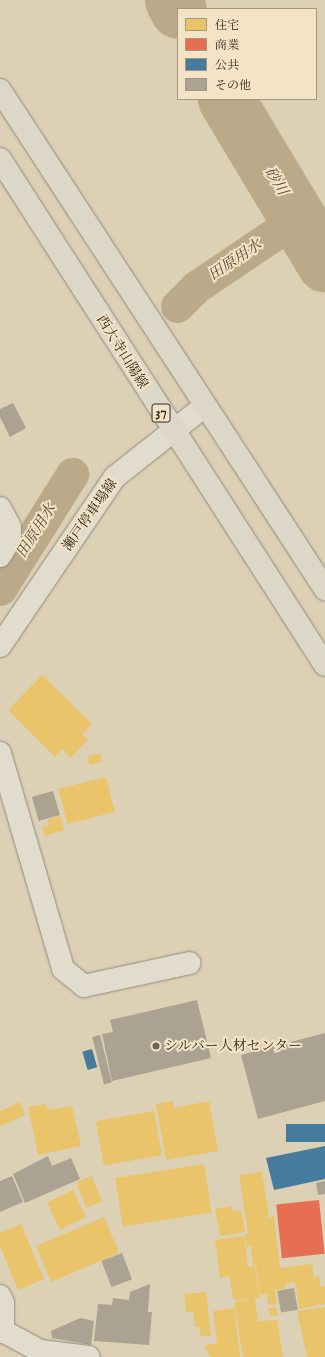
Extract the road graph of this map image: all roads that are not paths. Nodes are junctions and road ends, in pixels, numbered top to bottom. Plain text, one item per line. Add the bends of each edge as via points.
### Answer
1 (0, 90) edge
2 (0, 159) edge
3 (205, 406) junction
4 (173, 432) junction
5 (0, 508) edge
6 (0, 556) edge
7 (325, 588) edge
8 (0, 646) edge
9 (325, 665) edge
10 (0, 753) edge
11 (190, 963) dead end
12 (0, 1296) edge
13 (2, 1331) edge
14 (89, 1357) edge

1 - 3 main road
2 - 4 main road, 西大寺山陽線 / 37
3 - 4 street, 瀬戸停車場線
3 - 7 main road
4 - 8 street, 瀬戸停車場線 via 115,477
4 - 9 main road, 西大寺山陽線 / 37
5 - 6 street via 10,527 10,540
10 - 11 street via 63,969 84,986
12 - 13 street via 3,1303
13 - 14 street via 40,1351

